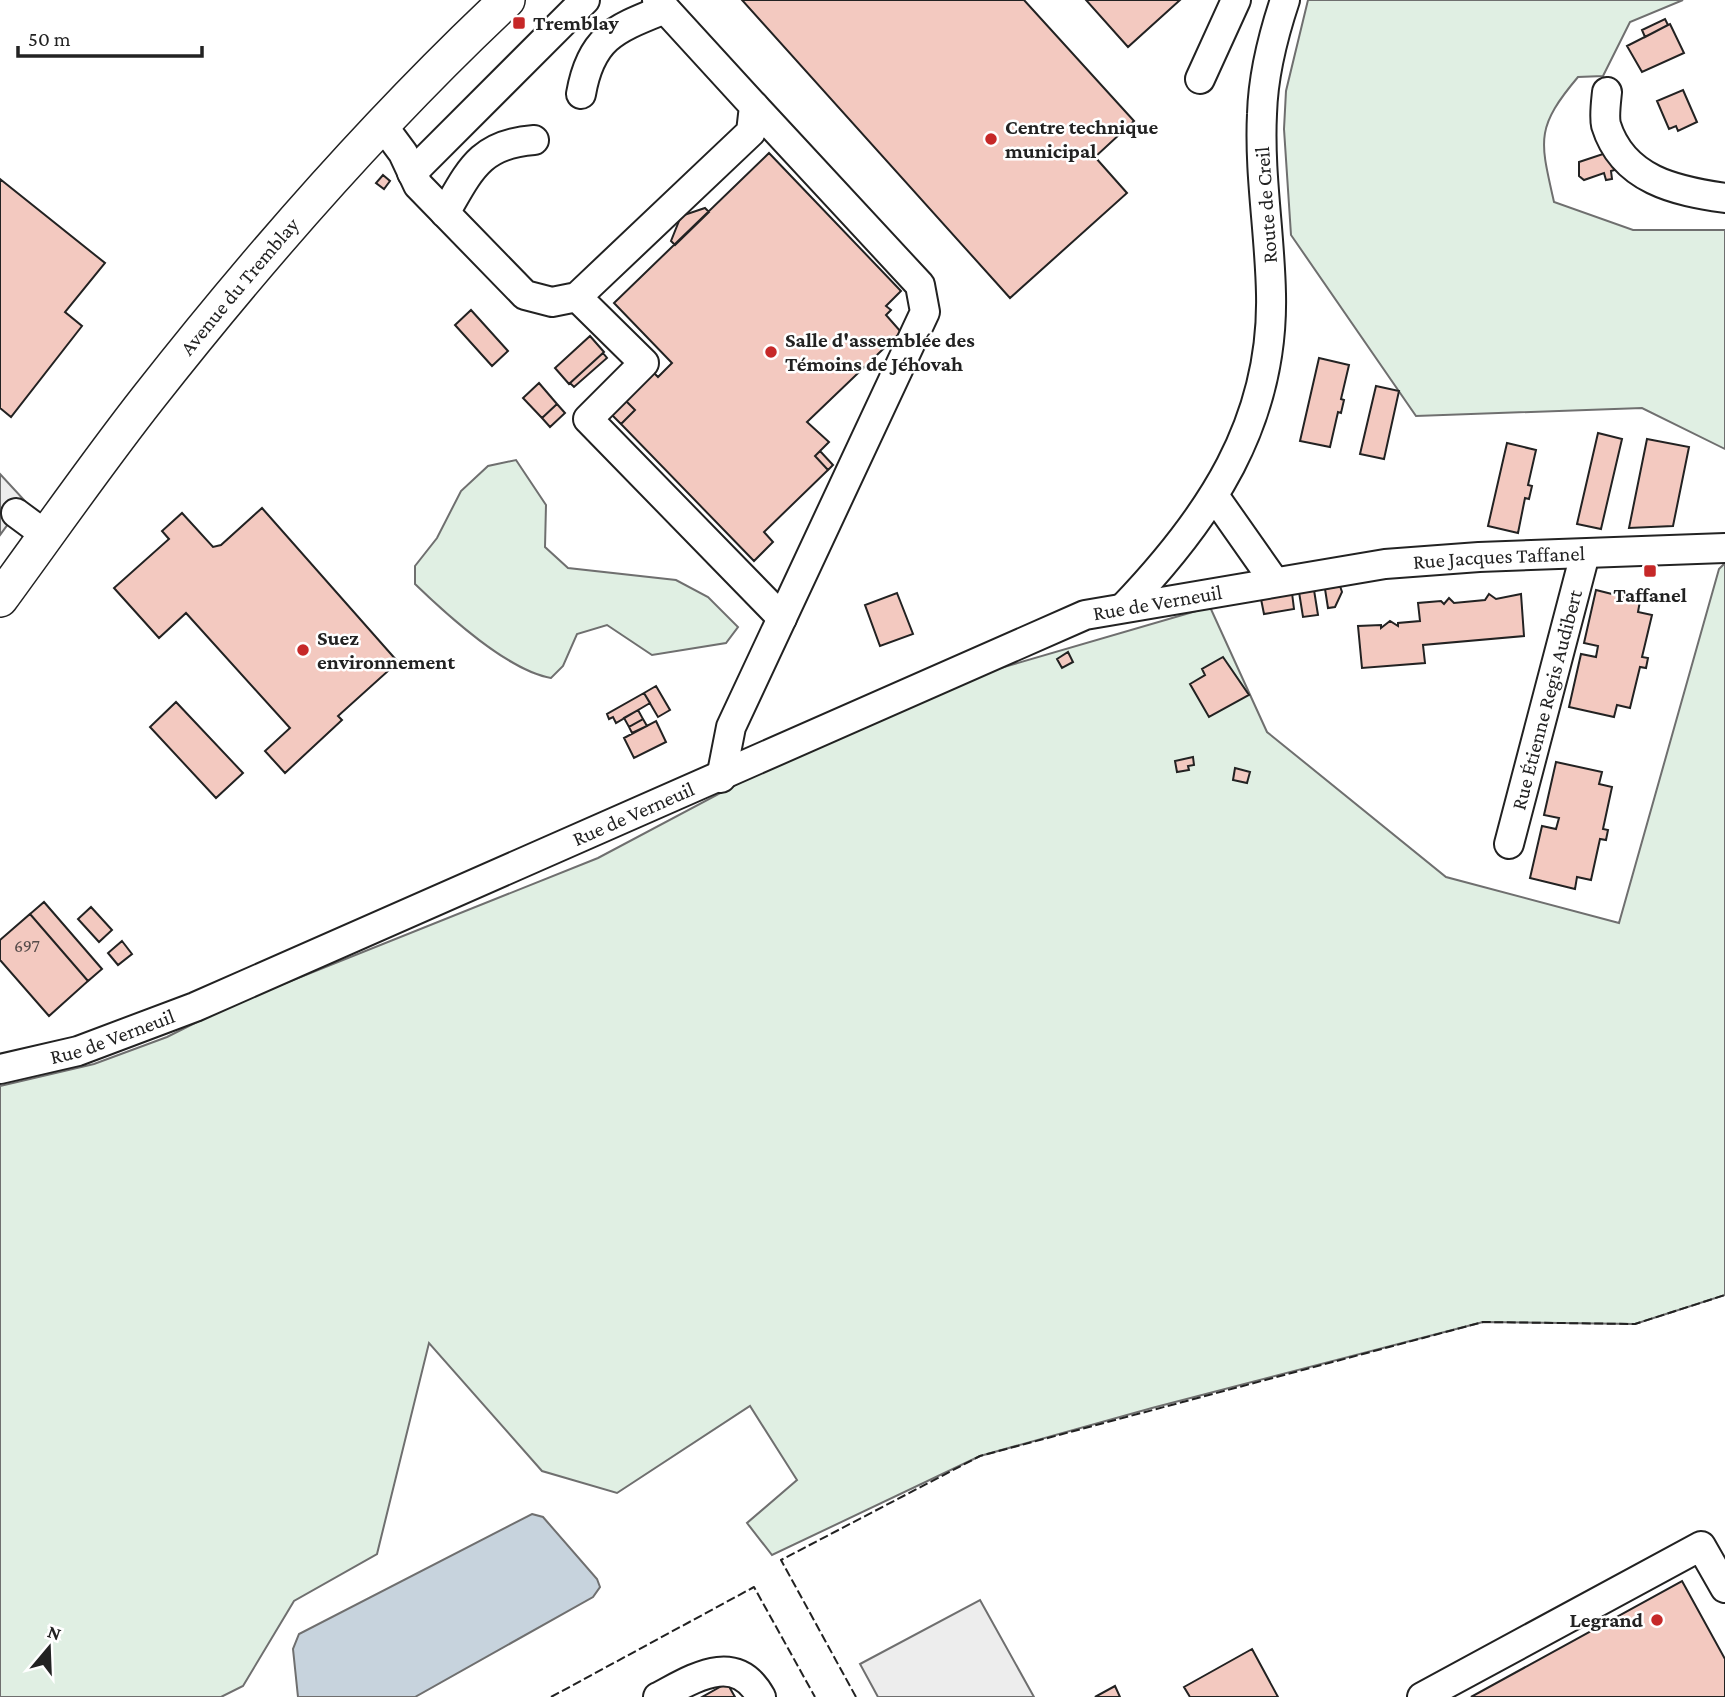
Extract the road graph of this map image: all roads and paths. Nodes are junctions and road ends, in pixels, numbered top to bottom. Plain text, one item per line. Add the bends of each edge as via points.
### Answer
1 (507, 0) edge
2 (585, 0) edge
3 (1236, 0) edge
4 (1285, 0) edge
5 (661, 5) edge
6 (1200, 79) dead end
7 (1607, 92) dead end
8 (582, 94) dead end
9 (754, 106) junction
10 (383, 126) junction
11 (534, 139) dead end
12 (412, 173) junction
13 (1725, 198) edge
14 (445, 213) junction
15 (577, 297) junction
16 (1215, 497) junction
17 (16, 513) dead end
18 (47, 536) junction
19 (1725, 548) edge
20 (1585, 554) junction
21 (1274, 581) junction
22 (0, 599) edge
23 (1124, 607) junction
24 (782, 618) junction
25 (721, 778) junction
26 (1509, 844) dead end
27 (0, 1069) edge
28 (1725, 1588) edge
29 (658, 1697) edge
30 (761, 1697) edge
31 (1422, 1697) edge

1 - 10 main road, Avenue du Tremblay
2 - 12 street
3 - 6 street
4 - 16 street, Route de Creil via 1263,96 1271,315 1266,357 1253,411
5 - 8 street via 624,25 595,49 585,70
5 - 9 street
7 - 13 street via 1605,123 1620,153 1640,173 1678,192
9 - 15 street via 751,132
9 - 24 street via 920,285 925,312
10 - 12 street
10 - 18 main road, Avenue du Tremblay via 203,329
11 - 14 street via 493,148 471,168
12 - 14 street
14 - 15 street via 525,295 552,303
15 - 24 street via 643,363 588,419
16 - 21 street
16 - 23 street, Route de Creil via 1185,540
17 - 18 street
18 - 22 main road, Avenue du Tremblay
19 - 20 street, Rue Jacques Taffanel
20 - 21 street, Rue Jacques Taffanel via 1430,560
20 - 26 street, Rue Étienne Regis Audibert
21 - 23 street, Rue de Verneuil
23 - 25 street, Rue de Verneuil via 1072,620
24 - 25 street via 731,727
25 - 27 street, Rue de Verneuil via 195,1007 78,1051
28 - 31 street via 1700,1546
29 - 30 street via 719,1671 737,1673 755,1686

